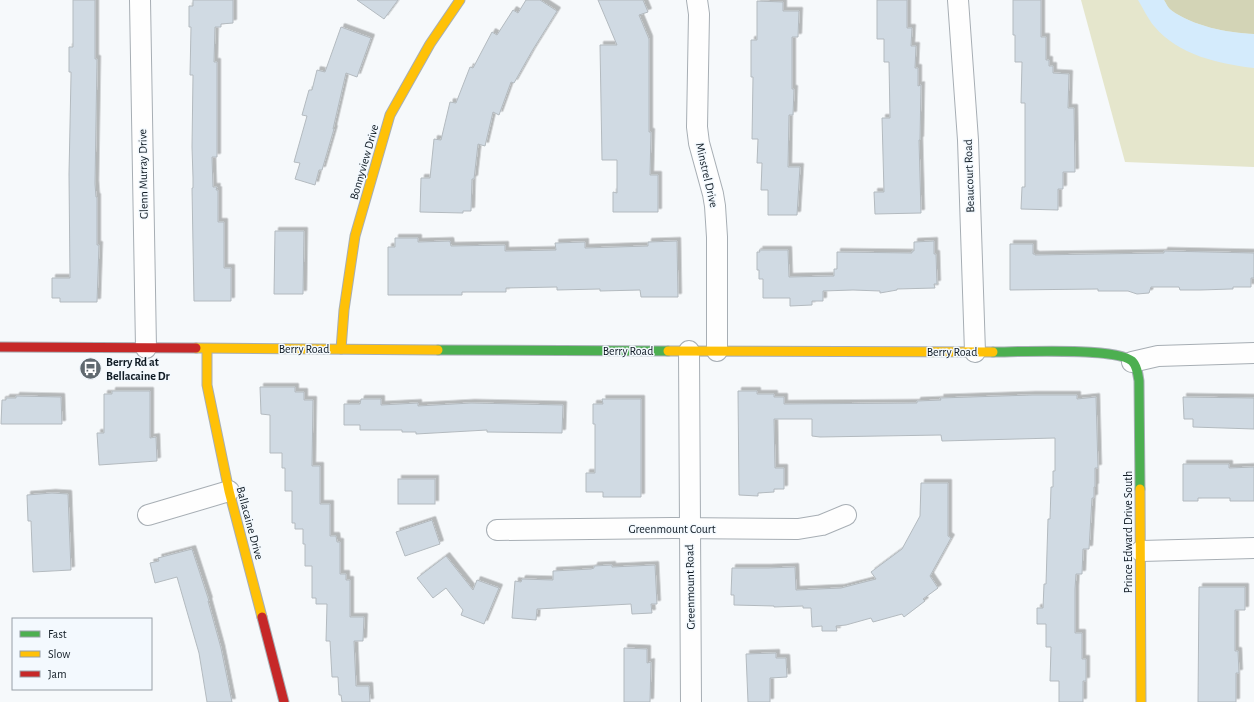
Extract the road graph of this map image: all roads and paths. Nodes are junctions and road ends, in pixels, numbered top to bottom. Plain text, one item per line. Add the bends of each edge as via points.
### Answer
1 (140, 0) edge
2 (460, 0) edge
3 (697, 0) edge
4 (958, 0) edge
5 (0, 347) edge
6 (146, 348) junction
7 (207, 349) junction
8 (341, 349) junction
9 (689, 351) junction
10 (717, 351) junction
11 (975, 352) junction
12 (1254, 354) edge
13 (1132, 362) junction
14 (229, 491) junction
15 (148, 515) dead end
16 (846, 515) dead end
17 (689, 528) junction
18 (497, 530) dead end
19 (1254, 548) edge
20 (1141, 551) junction
21 (284, 702) edge
22 (691, 702) edge
23 (1141, 702) edge

1 - 6 street, Glenn Murray Drive
2 - 8 street, Bonnyview Drive via 430,44 390,114 355,236
3 - 10 street, Minstrel Drive via 697,127 715,206
4 - 11 street, Beaucourt Road via 968,140
5 - 6 street, Berry Road
6 - 7 street, Berry Road
7 - 8 street, Berry Road
7 - 14 street, Ballacaine Drive via 208,385
8 - 9 street, Berry Road
9 - 10 street, Berry Road
9 - 17 street, Greenmount Road
10 - 11 street, Berry Road
11 - 13 street, Berry Road via 1101,352 1118,355
12 - 13 street via 1158,356
13 - 20 street, Prince Edward Drive South via 1139,381
14 - 15 street
14 - 21 street, Ballacaine Drive
16 - 17 street, Greenmount Court via 822,525 798,529
17 - 18 street, Greenmount Court
17 - 22 street, Greenmount Road
19 - 20 street
20 - 23 street, Prince Edward Drive South

